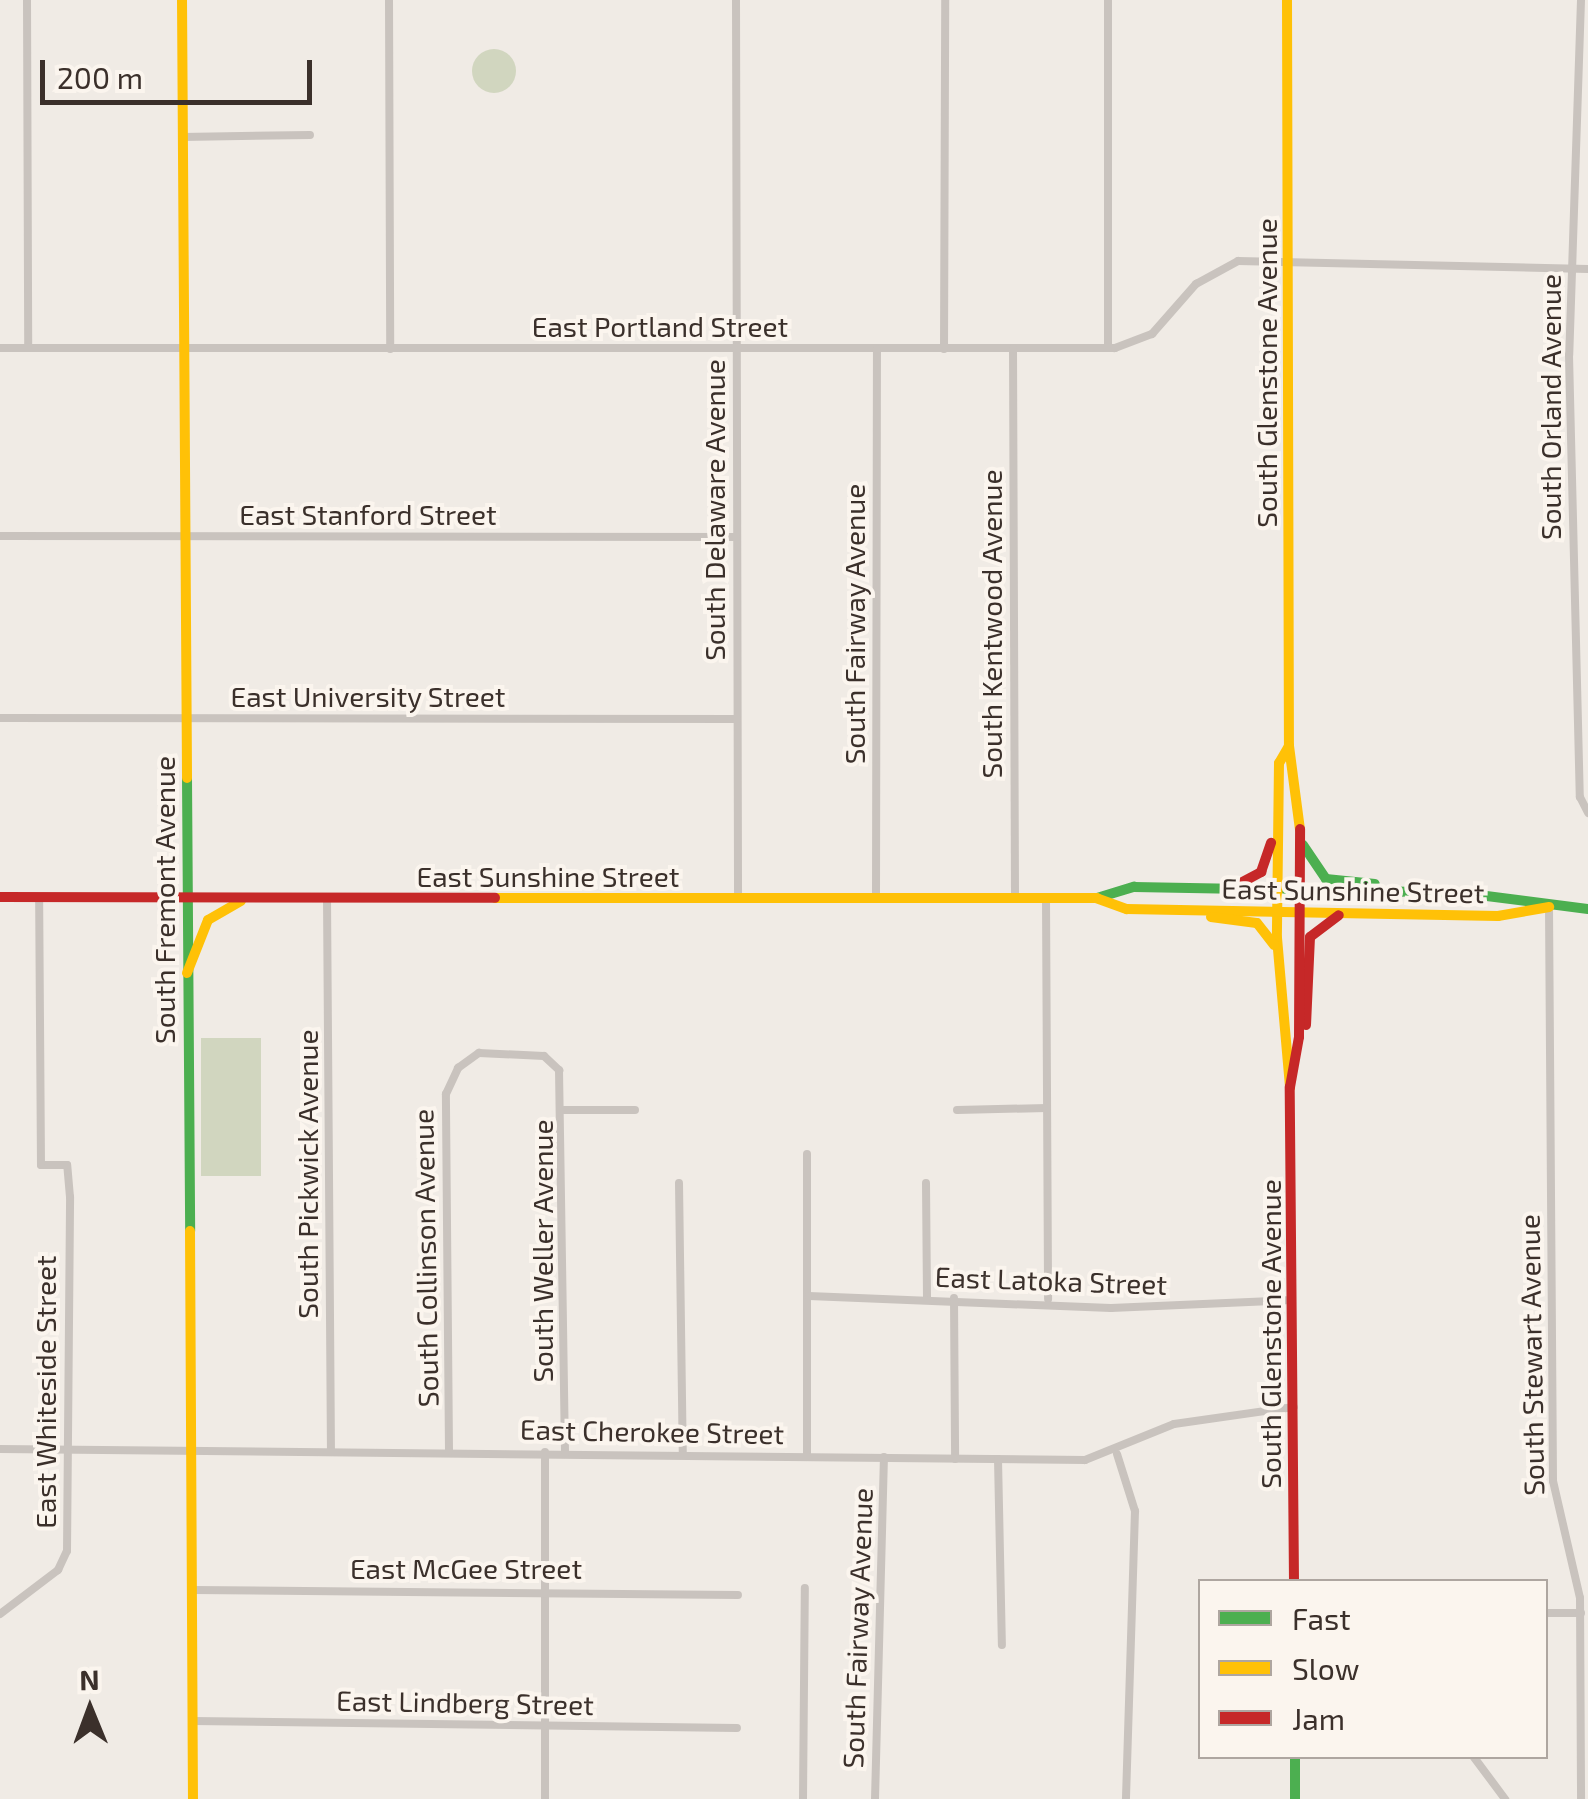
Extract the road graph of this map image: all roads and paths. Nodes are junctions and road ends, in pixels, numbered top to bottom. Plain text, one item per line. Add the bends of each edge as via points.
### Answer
1 (27, 0) edge
2 (182, 0) edge
3 (389, 0) edge
4 (736, 0) edge
5 (944, 0) edge
6 (1108, 0) edge
7 (1287, 0) edge
8 (1581, 0) edge
9 (310, 136) dead end
10 (182, 137) junction
11 (1288, 261) junction
12 (1572, 269) junction
13 (1588, 269) edge
14 (0, 348) edge
15 (28, 348) junction
16 (390, 348) junction
17 (1108, 348) junction
18 (184, 349) junction
19 (736, 349) junction
20 (876, 349) junction
21 (944, 349) junction
22 (1013, 349) junction
23 (0, 536) edge
24 (184, 536) junction
25 (736, 537) junction
26 (0, 718) edge
27 (185, 719) junction
28 (737, 719) junction
29 (1289, 746) junction
30 (1278, 776) junction
31 (1588, 812) edge
32 (1300, 830) junction
33 (1228, 888) junction
34 (1278, 889) junction
35 (1299, 889) junction
36 (1463, 893) junction
37 (0, 897) edge
38 (186, 897) junction
39 (39, 898) junction
40 (252, 898) junction
41 (327, 898) junction
42 (1096, 898) junction
43 (738, 899) junction
44 (876, 899) junction
45 (1015, 899) junction
46 (1046, 899) junction
47 (1549, 907) junction
48 (1127, 909) junction
49 (1278, 909) junction
50 (1588, 909) edge
51 (1298, 910) junction
52 (1358, 912) junction
53 (1278, 961) junction
54 (187, 974) junction
55 (1299, 1037) junction
56 (544, 1056) joint
57 (1290, 1087) junction
58 (1047, 1108) junction
59 (564, 1110) junction
60 (635, 1110) dead end
61 (957, 1110) dead end
62 (807, 1154) dead end
63 (679, 1183) dead end
64 (926, 1184) dead end
65 (808, 1296) junction
66 (927, 1297) junction
67 (954, 1298) junction
68 (1048, 1299) junction
69 (1292, 1300) junction
70 (1294, 1406) junction
71 (0, 1449) edge
72 (66, 1449) junction
73 (192, 1450) junction
74 (331, 1450) junction
75 (449, 1450) junction
76 (544, 1452) junction
77 (565, 1453) junction
78 (683, 1453) junction
79 (1116, 1454) junction
80 (807, 1456) junction
81 (884, 1458) junction
82 (955, 1459) junction
83 (998, 1459) junction
84 (1294, 1579) edge
85 (805, 1588) dead end
86 (194, 1590) junction
87 (542, 1590) junction
88 (738, 1595) dead end
89 (1548, 1613) edge
90 (1581, 1613) junction
91 (0, 1614) edge
92 (1002, 1646) dead end
93 (1585, 1709) edge
94 (193, 1721) junction
95 (545, 1725) junction
96 (738, 1728) dead end
97 (1295, 1759) edge
98 (1475, 1759) edge
99 (193, 1799) edge
100 (545, 1799) edge
101 (803, 1799) edge
102 (875, 1799) edge
103 (1126, 1799) edge
104 (1295, 1799) edge
105 (1506, 1799) edge
106 (1581, 1799) edge

1 - 15 street
2 - 10 main road, South Fremont Avenue
3 - 16 street
4 - 19 street, South Delaware Avenue
5 - 21 street
6 - 17 street
7 - 11 main road, South Glenstone Avenue
8 - 12 street, South Orland Avenue
9 - 10 street
10 - 18 main road, South Fremont Avenue
11 - 12 street, East Portland Street
11 - 17 street, East Portland Street via 1220,268 1152,334
11 - 29 main road, South Glenstone Avenue
12 - 13 street, East Portland Street
12 - 31 street, South Orland Avenue via 1572,599
14 - 15 street, East Portland Street
15 - 18 street, East Portland Street
16 - 18 street, East Portland Street
16 - 19 street, East Portland Street
17 - 22 street, East Portland Street
18 - 24 main road, South Fremont Avenue
19 - 20 street, East Portland Street
19 - 25 street, South Delaware Avenue
20 - 21 street, East Portland Street
20 - 44 street, South Fairway Avenue
21 - 22 street, East Portland Street
22 - 45 street, South Kentwood Avenue
23 - 24 street, East Stanford Street
24 - 25 street, East Stanford Street
24 - 27 main road, South Fremont Avenue
25 - 28 street, South Delaware Avenue
26 - 27 street, East University Street
27 - 28 street, East University Street
27 - 38 main road, South Fremont Avenue
28 - 43 street, South Delaware Avenue
29 - 30 main road, South Glenstone Avenue
29 - 32 main road, South Glenstone Avenue
30 - 33 main road via 1268,861
30 - 34 main road, South Glenstone Avenue
32 - 35 main road, South Glenstone Avenue
32 - 36 main road via 1307,860 1326,878
33 - 34 main road, East Sunshine Street
33 - 42 main road, East Sunshine Street via 1120,888
34 - 35 main road, East Sunshine Street
34 - 49 main road, South Glenstone Avenue
35 - 36 main road, East Sunshine Street
35 - 51 main road, South Glenstone Avenue
36 - 47 main road, East Sunshine Street
37 - 39 main road, East Sunshine Street
38 - 39 main road, East Sunshine Street
38 - 40 main road, East Sunshine Street
38 - 54 main road, South Fremont Avenue
39 - 72 street, East Whiteside Street via 42,1165 67,1166
40 - 41 main road, East Sunshine Street
40 - 54 main road via 208,920
41 - 43 main road, East Sunshine Street
41 - 74 street, South Pickwick Avenue
42 - 46 main road, East Sunshine Street
42 - 48 main road, East Sunshine Street
43 - 44 main road, East Sunshine Street
44 - 45 main road, East Sunshine Street
45 - 46 main road, East Sunshine Street
46 - 58 street
47 - 50 main road, East Sunshine Street
47 - 52 main road, East Sunshine Street via 1530,916
47 - 90 street, South Stewart Avenue via 1553,1481
48 - 49 main road, East Sunshine Street
48 - 53 main road via 1248,919 1270,935
49 - 51 main road, East Sunshine Street
49 - 53 main road, South Glenstone Avenue
51 - 52 main road, East Sunshine Street
51 - 55 main road, South Glenstone Avenue
52 - 55 main road via 1312,930
53 - 57 main road, South Glenstone Avenue
54 - 73 main road, South Fremont Avenue
55 - 57 main road, South Glenstone Avenue
56 - 59 street, South Weller Avenue via 560,1070
56 - 75 street, South Collinson Avenue via 479,1053 458,1068 446,1094
57 - 69 main road, South Glenstone Avenue
58 - 61 street
58 - 68 street
59 - 60 street
59 - 77 street, South Weller Avenue
62 - 65 street
63 - 78 street
64 - 66 street
65 - 66 street, East Latoka Street
65 - 80 street
66 - 67 street, East Latoka Street
67 - 68 street, East Latoka Street
67 - 82 street
68 - 69 street, East Latoka Street via 1111,1308
69 - 70 main road, South Glenstone Avenue
70 - 79 street, East Cherokee Street via 1174,1424
70 - 84 main road, South Glenstone Avenue
71 - 72 street, East Cherokee Street
72 - 73 street, East Cherokee Street
72 - 91 street, East Whiteside Street via 67,1551 58,1570
73 - 74 street, East Cherokee Street
73 - 86 main road, South Fremont Avenue
74 - 75 street, East Cherokee Street
75 - 76 street, East Cherokee Street
76 - 77 street, East Cherokee Street
76 - 87 street
77 - 78 street, East Cherokee Street
78 - 80 street, East Cherokee Street
79 - 83 street, East Cherokee Street
79 - 103 street via 1135,1511
80 - 81 street, East Cherokee Street
81 - 82 street, East Cherokee Street
81 - 102 street, South Fairway Avenue
82 - 83 street, East Cherokee Street
83 - 92 street
85 - 101 street
86 - 87 street, East McGee Street
86 - 94 main road, South Fremont Avenue
87 - 88 street, East McGee Street
87 - 95 street
89 - 90 street
90 - 93 street, South Stewart Avenue
93 - 106 street, South Stewart Avenue
94 - 95 street, East Lindberg Street
94 - 99 main road, South Fremont Avenue
95 - 96 street, East Lindberg Street
95 - 100 street
97 - 104 main road
98 - 105 street

